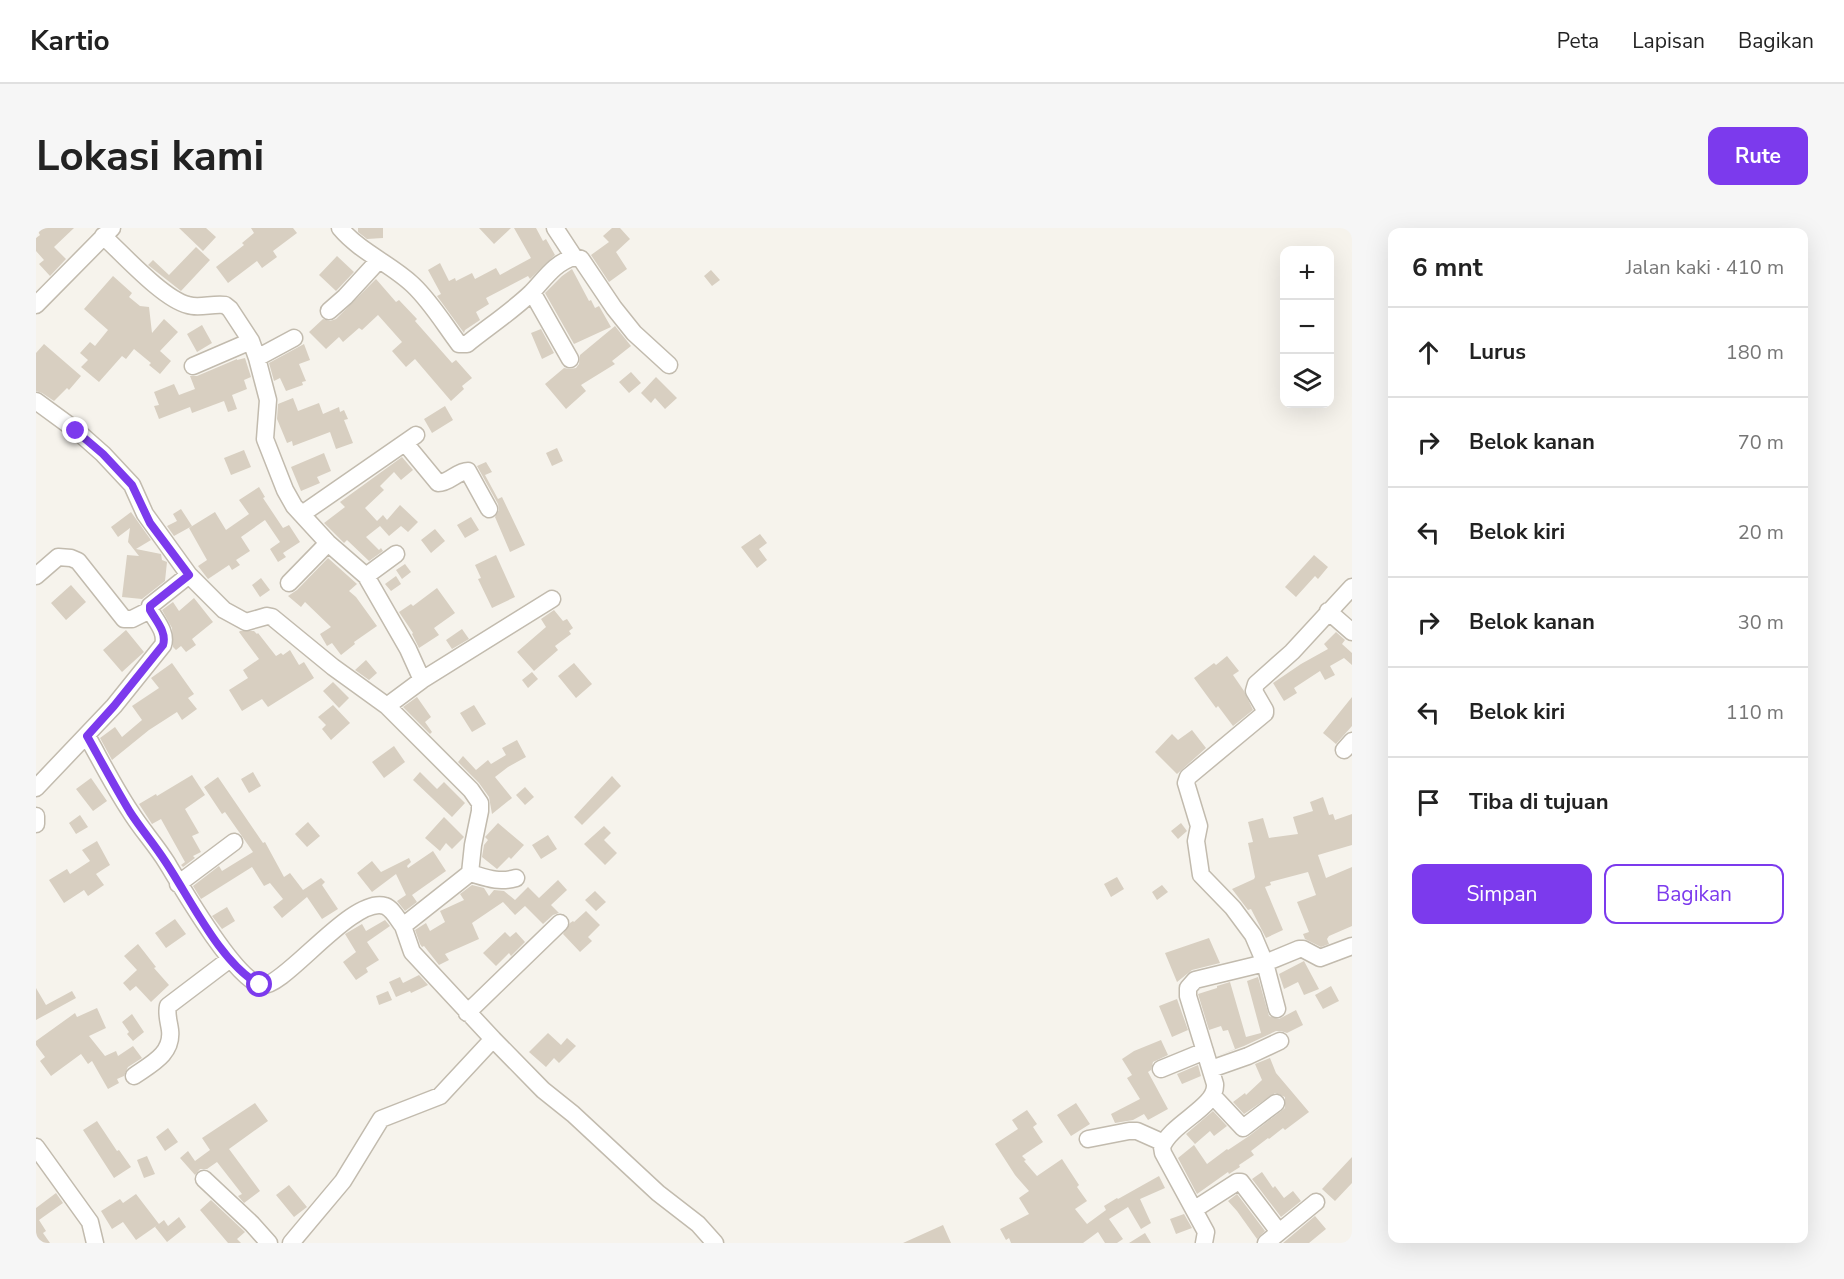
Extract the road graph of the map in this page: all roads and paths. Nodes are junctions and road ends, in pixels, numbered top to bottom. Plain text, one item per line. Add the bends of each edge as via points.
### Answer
1 (340, 228) edge
2 (555, 228) edge
3 (108, 232) edge
4 (574, 257) junction
5 (379, 260) junction
6 (532, 292) junction
7 (36, 305) edge
8 (329, 311) dead end
9 (294, 338) dead end
10 (251, 340) junction
11 (257, 358) junction
12 (570, 359) dead end
13 (669, 364) dead end
14 (194, 366) dead end
15 (36, 401) edge
16 (489, 509) dead end
17 (302, 514) junction
18 (328, 543) junction
19 (396, 554) dead end
20 (189, 575) junction
21 (36, 576) edge
22 (366, 576) junction
23 (289, 583) dead end
24 (1352, 587) edge
25 (552, 599) dead end
26 (150, 610) junction
27 (1328, 611) junction
28 (1352, 632) edge
29 (422, 680) junction
30 (387, 706) junction
31 (87, 736) junction
32 (36, 788) edge
33 (36, 816) edge
34 (36, 824) edge
35 (234, 842) dead end
36 (470, 873) junction
37 (516, 878) dead end
38 (178, 884) junction
39 (560, 923) dead end
40 (403, 926) junction
41 (1352, 946) edge
42 (230, 959) junction
43 (1265, 963) junction
44 (1277, 1009) dead end
45 (467, 1013) junction
46 (493, 1039) junction
47 (1280, 1041) dead end
48 (1205, 1051) junction
49 (1161, 1069) dead end
50 (1211, 1069) junction
51 (134, 1076) dead end
52 (1213, 1096) junction
53 (1276, 1103) dead end
54 (1088, 1139) dead end
55 (1164, 1143) junction
56 (36, 1147) edge
57 (204, 1179) dead end
58 (1316, 1202) dead end
59 (1195, 1209) junction
60 (1273, 1238) edge
61 (95, 1243) edge
62 (269, 1243) edge
63 (291, 1243) edge
64 (716, 1243) edge
65 (1204, 1243) edge

1 - 5 street
2 - 4 street
3 - 7 street
3 - 10 street via 161,289 192,306 225,305
4 - 6 street via 541,279
4 - 13 street via 581,259 634,333
5 - 6 street via 413,285 462,345
5 - 8 street
6 - 12 street
9 - 11 street
10 - 11 street
10 - 14 street
11 - 17 street via 268,400 265,439 285,490
15 - 20 street via 86,439 132,485 150,523
16 - 17 street via 468,471 438,483 410,439
17 - 18 street
18 - 22 street
18 - 23 street
19 - 22 street
20 - 26 street via 155,601
20 - 30 street via 224,610 246,622 272,617
21 - 26 street via 52,560 71,558 78,561 124,619
22 - 29 street
24 - 27 street
25 - 29 street
26 - 31 street via 163,632 163,645
27 - 28 street
27 - 43 street via 1292,652 1256,684 1254,691 1265,713 1186,781 1199,826 1196,841 1202,875 1253,935
29 - 30 street
30 - 36 street via 448,765 480,803
31 - 32 street
31 - 38 street via 130,813 167,862
33 - 34 street
35 - 38 street
36 - 37 street via 494,881
36 - 40 street
38 - 42 street
39 - 45 street
40 - 42 street via 384,906 352,916 268,985 254,981
40 - 45 street via 412,951
41 - 43 street via 1320,958 1299,949
42 - 51 street via 168,1006 170,1046
43 - 44 street
43 - 48 street via 1190,984 1188,996
45 - 46 street
46 - 63 street via 440,1096 381,1119 343,1181
46 - 64 street via 543,1090
47 - 50 street
48 - 49 street
48 - 50 street
50 - 52 street via 1216,1091
52 - 53 street via 1244,1128
52 - 55 street via 1173,1130
54 - 55 street via 1137,1131
55 - 59 street via 1163,1153
56 - 61 street via 90,1222
57 - 62 street
58 - 60 street
59 - 60 street via 1241,1182
59 - 65 street via 1206,1232

